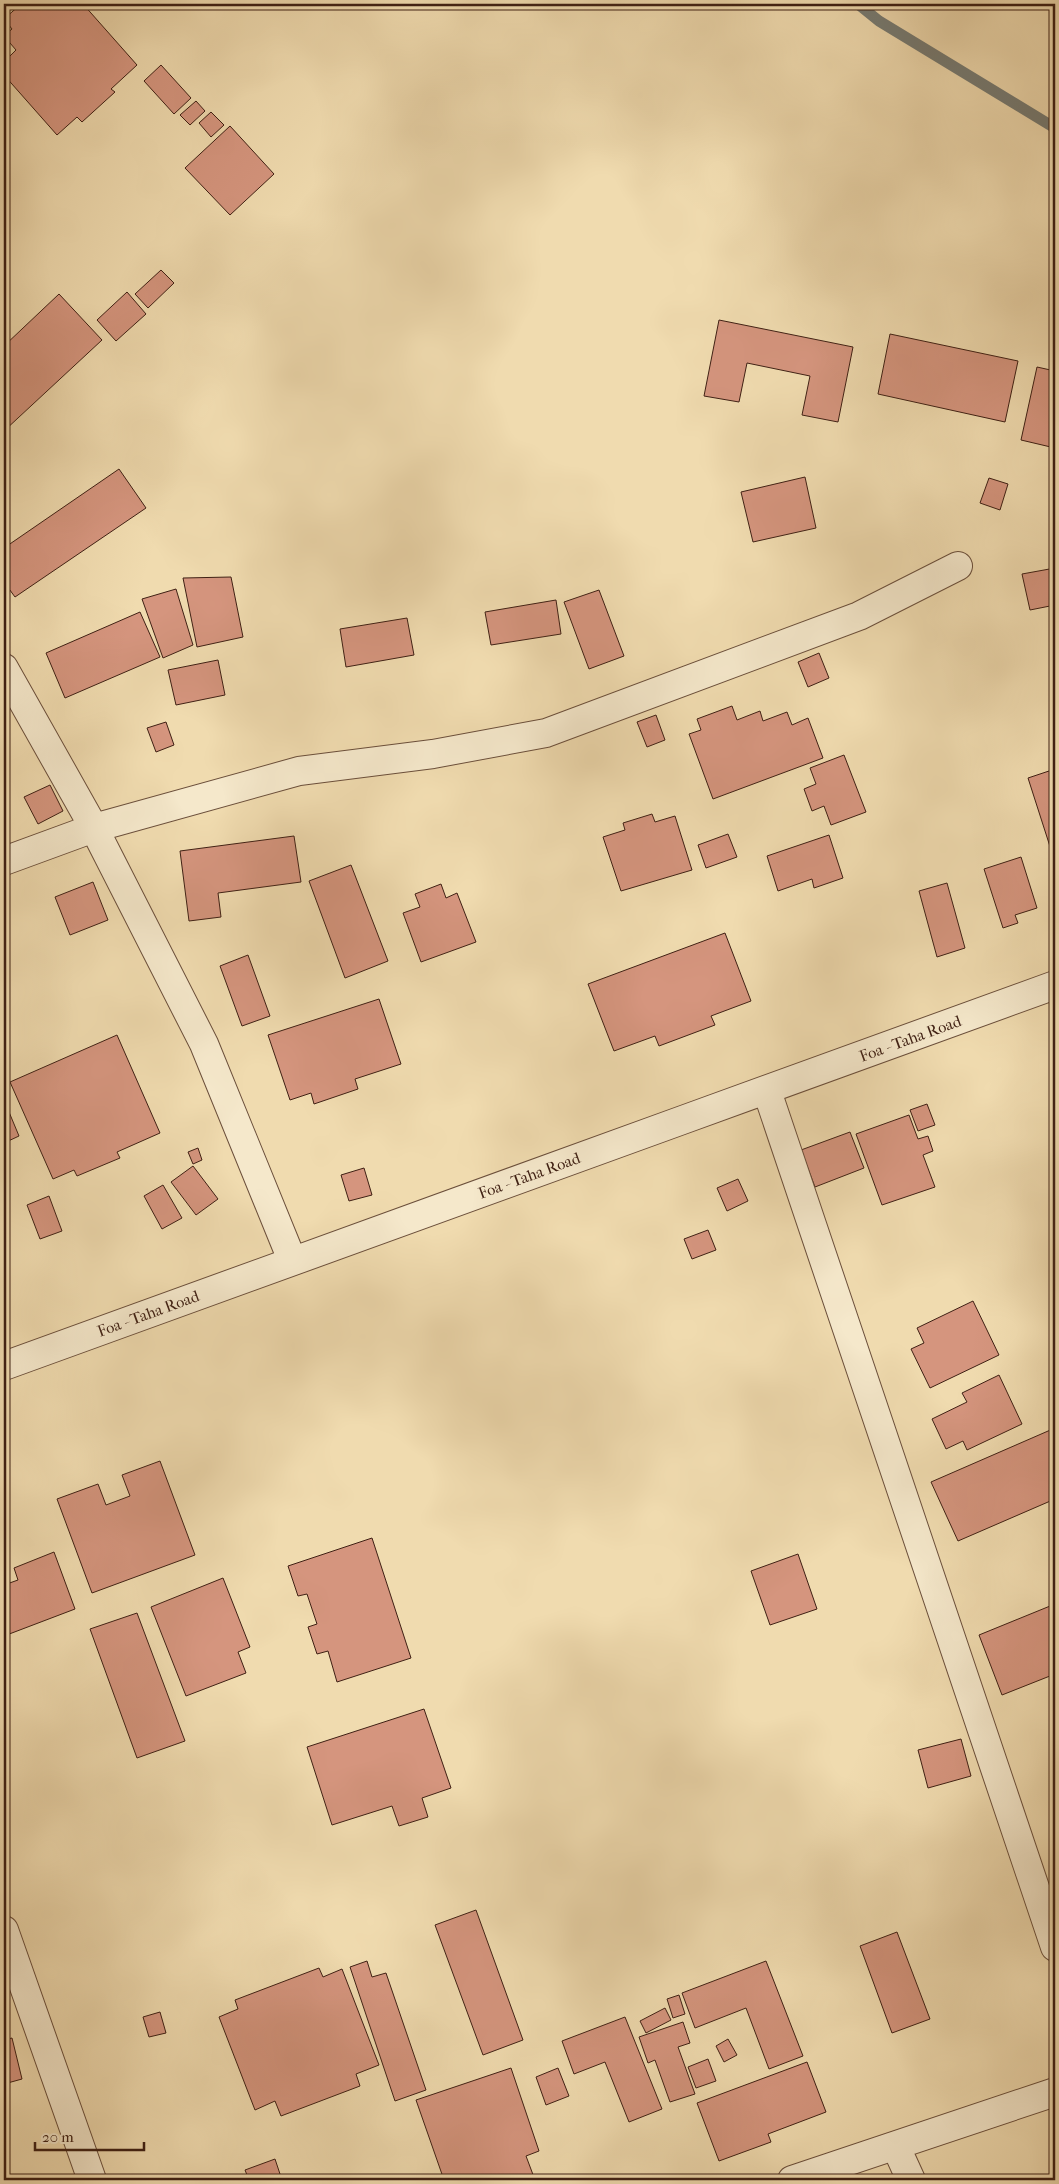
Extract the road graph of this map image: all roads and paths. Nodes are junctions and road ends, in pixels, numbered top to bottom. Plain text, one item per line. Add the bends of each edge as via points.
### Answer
1 (958, 566) dead end
2 (4, 668) edge
3 (94, 828) junction
4 (4, 861) edge
5 (1055, 985) edge
6 (767, 1091) junction
7 (292, 1260) junction
8 (4, 1366) edge
9 (4, 1930) edge
10 (1055, 1947) edge
11 (1055, 2092) edge
12 (896, 2147) junction
13 (92, 2180) edge
14 (792, 2180) edge
15 (911, 2180) edge

1 - 3 street via 859,616 546,733 433,754 299,771
2 - 3 street
3 - 4 street
3 - 7 street via 204,1044
5 - 6 street, Foa - Taha Road
6 - 7 street, Foa - Taha Road
6 - 10 street
7 - 8 street, Foa - Taha Road
9 - 13 street
11 - 12 street
12 - 14 street
12 - 15 street

